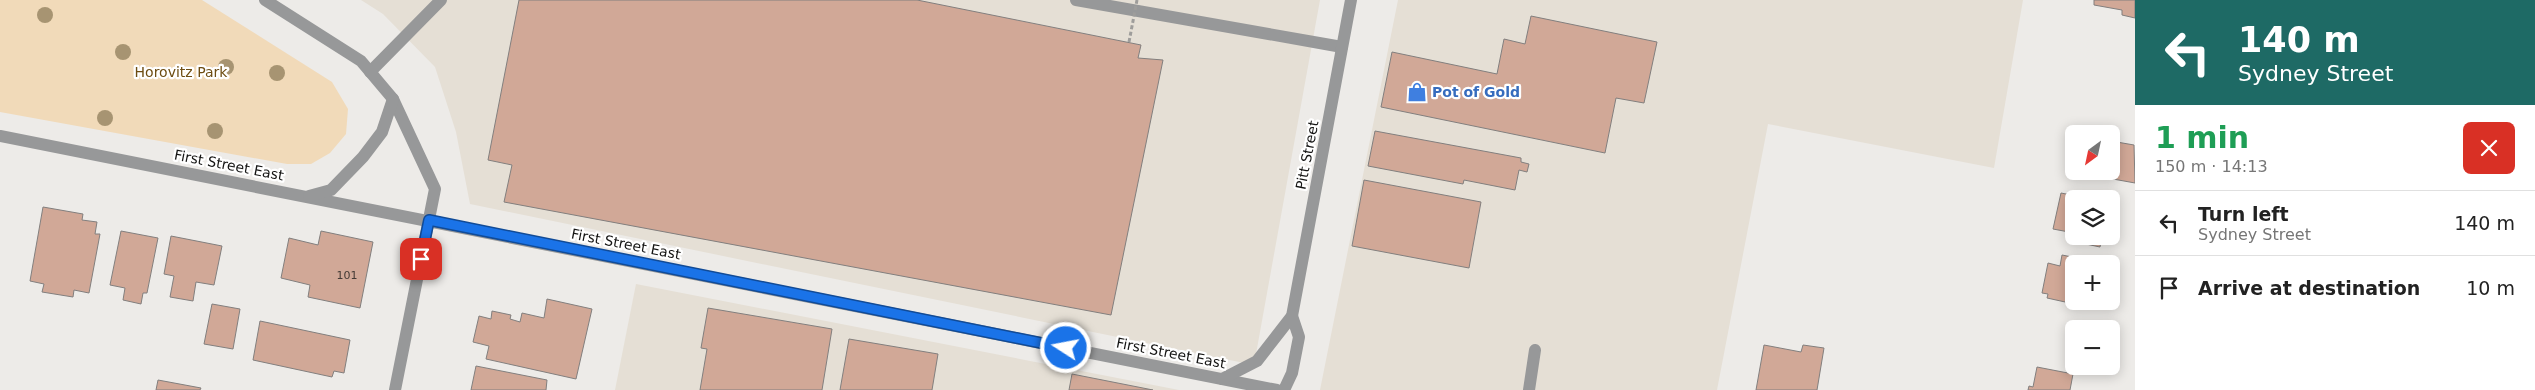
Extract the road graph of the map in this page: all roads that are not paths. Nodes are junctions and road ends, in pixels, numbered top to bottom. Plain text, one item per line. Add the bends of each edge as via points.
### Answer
1 (265, 0) edge
2 (441, 0) edge
3 (1076, 0) edge
4 (1351, 0) edge
5 (1342, 47) junction
6 (370, 72) junction
7 (394, 99) junction
8 (0, 136) edge
9 (309, 196) junction
10 (429, 220) junction
11 (1292, 316) junction
12 (1535, 350) dead end
13 (1222, 379) junction
14 (396, 390) edge
15 (1276, 390) edge
16 (1284, 390) edge
17 (1529, 390) edge

1 - 6 street via 361,61
2 - 6 street
3 - 5 street
4 - 5 street, Pitt Street
5 - 11 street, Pitt Street
6 - 7 street
7 - 9 street via 382,132 363,157 331,190
7 - 10 street via 435,189
8 - 9 street, First Street East
9 - 10 street, First Street East
10 - 13 street, First Street East
10 - 14 street
11 - 13 street, Pitt Street via 1257,362
11 - 16 street, Pitt Street via 1299,337 1292,373
12 - 17 street
13 - 15 street, First Street East

